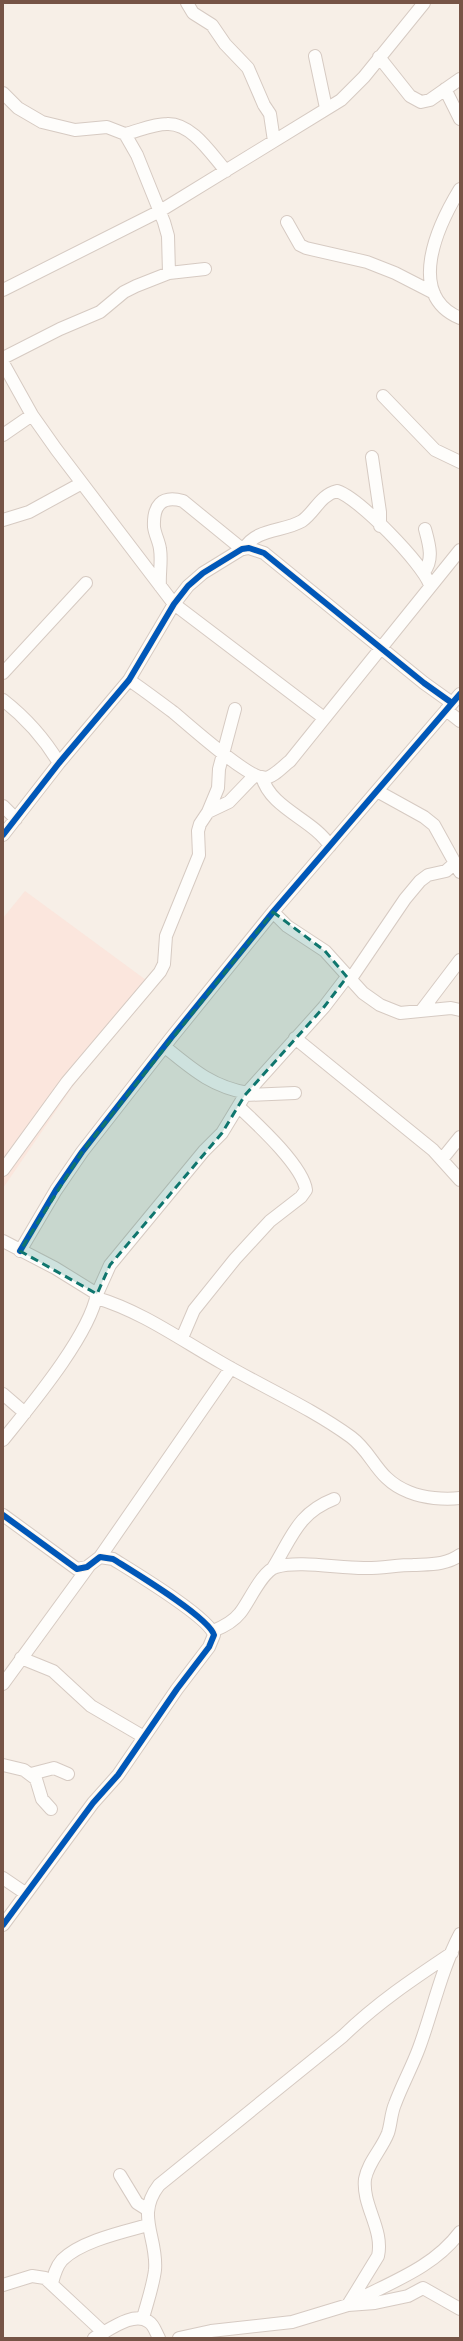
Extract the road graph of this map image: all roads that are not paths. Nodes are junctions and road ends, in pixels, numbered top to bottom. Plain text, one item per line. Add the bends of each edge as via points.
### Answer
1 (187, 3) edge
2 (424, 3) edge
3 (315, 56) dead end
4 (379, 56) junction
5 (460, 79) edge
6 (445, 89) junction
7 (3, 93) edge
8 (326, 108) junction
9 (460, 119) edge
10 (125, 134) junction
11 (274, 141) junction
12 (226, 171) junction
13 (460, 189) edge
14 (160, 211) junction
15 (287, 222) dead end
16 (205, 269) dead end
17 (169, 272) junction
18 (3, 290) edge
19 (434, 293) junction
20 (460, 318) edge
21 (3, 358) edge
22 (3, 363) edge
23 (382, 396) dead end
24 (32, 415) junction
25 (3, 435) edge
26 (372, 457) dead end
27 (460, 462) edge
28 (82, 483) junction
29 (3, 520) edge
30 (380, 526) junction
31 (425, 529) dead end
32 (243, 549) junction
33 (460, 550) edge
34 (424, 572) junction
35 (86, 583) dead end
36 (430, 585) junction
37 (160, 586) junction
38 (174, 604) junction
39 (382, 649) junction
40 (3, 673) edge
41 (129, 680) junction
42 (460, 694) edge
43 (3, 700) edge
44 (449, 706) junction
45 (235, 709) dead end
46 (324, 718) junction
47 (460, 720) edge
48 (223, 753) junction
49 (59, 763) junction
50 (259, 776) junction
51 (377, 791) junction
52 (3, 806) edge
53 (208, 812) junction
54 (16, 819) junction
55 (3, 835) edge
56 (330, 846) junction
57 (457, 868) edge
58 (273, 912) junction
59 (460, 960) edge
60 (348, 979) junction
61 (422, 1010) junction
62 (460, 1010) edge
63 (295, 1038) junction
64 (165, 1047) junction
65 (295, 1093) dead end
66 (247, 1094) junction
67 (239, 1106) junction
68 (460, 1137) edge
69 (443, 1158) junction
70 (3, 1170) edge
71 (460, 1180) edge
72 (3, 1240) edge
73 (20, 1251) junction
74 (97, 1296) junction
75 (182, 1338) junction
76 (231, 1368) junction
77 (3, 1394) edge
78 (25, 1413) junction
79 (3, 1440) edge
80 (460, 1498) edge
81 (334, 1499) dead end
82 (3, 1515) edge
83 (460, 1555) edge
84 (100, 1557) junction
85 (89, 1566) junction
86 (274, 1568) junction
87 (213, 1630) junction
88 (21, 1658) junction
89 (3, 1684) edge
90 (144, 1737) junction
91 (3, 1765) edge
92 (31, 1774) junction
93 (68, 1774) dead end
94 (51, 1809) dead end
95 (3, 1878) edge
96 (25, 1893) junction
97 (3, 1925) edge
98 (460, 1934) edge
99 (452, 1953) junction
100 (120, 2175) dead end
101 (148, 2210) junction
102 (148, 2226) junction
103 (460, 2232) edge
104 (460, 2243) edge
105 (447, 2248) junction
106 (52, 2283) junction
107 (3, 2285) edge
108 (348, 2305) junction
109 (460, 2309) edge
110 (143, 2318) junction
111 (99, 2335) edge
112 (159, 2338) edge
113 (179, 2338) edge

1 - 11 street via 193,13 212,25 225,44 248,68 270,114
2 - 4 street
3 - 8 street
4 - 6 street via 394,72 405,90 417,101 430,100
4 - 8 street via 341,100
5 - 6 street
6 - 9 street
7 - 10 street via 18,108 42,122 75,130 107,127
8 - 11 street
10 - 12 street via 159,124 178,125 194,135
10 - 14 street via 135,149
11 - 12 street
12 - 14 street
13 - 19 street via 432,247 430,265
14 - 17 street via 168,236
14 - 18 street
15 - 19 street via 300,244 306,248 367,262
16 - 17 street
17 - 21 street via 124,292 100,312 60,328
19 - 20 street via 441,304
22 - 24 street
23 - 27 street via 435,450
24 - 25 street
24 - 28 street
26 - 30 street
28 - 29 street via 29,512
28 - 37 street
30 - 32 street via 357,502 337,491 321,500 302,521 253,538
30 - 34 street
31 - 34 street via 430,556
32 - 37 street via 183,500 171,497 164,500 157,508 154,528 160,548
32 - 38 street via 203,573
32 - 39 street via 256,549 264,553
33 - 36 street
34 - 36 street
35 - 40 street
36 - 39 street
37 - 38 street
38 - 41 street
38 - 46 street
39 - 44 street
39 - 46 street
41 - 48 street
41 - 49 street
42 - 44 street
43 - 49 street via 34,727
44 - 47 street
44 - 51 street
45 - 48 street
46 - 50 street via 290,761 273,775
48 - 50 street
48 - 53 street via 218,788
49 - 54 street
50 - 53 street via 229,802
50 - 56 street via 276,798 320,833
51 - 56 street
51 - 57 street via 434,825
52 - 54 street
53 - 70 street via 198,831 200,847 195,868 166,936 166,957 160,972 67,1082
54 - 55 street
56 - 58 street
57 - 60 street via 428,875 420,881
58 - 60 street via 287,926 325,952
58 - 64 street
59 - 61 street
60 - 61 street via 370,998 392,1010 400,1013
60 - 63 street
61 - 62 street
63 - 66 street
63 - 69 street
64 - 66 street via 208,1081
64 - 73 street via 82,1152
65 - 66 street
66 - 67 street
67 - 74 street via 222,1133 110,1265
67 - 75 street via 265,1131 301,1175 306,1190 301,1197 270,1221 235,1259 194,1310
68 - 69 street
69 - 71 street
72 - 73 street
73 - 74 street via 55,1268
74 - 75 street
74 - 78 street via 94,1309 72,1345
75 - 76 street
76 - 80 street via 316,1414 353,1439 380,1473 394,1484 423,1496
76 - 84 street
77 - 78 street
78 - 79 street
81 - 86 street via 307,1513
82 - 85 street via 72,1566 82,1570
83 - 86 street via 450,1562 433,1564 367,1568 319,1565
84 - 85 street
84 - 87 street via 113,1559 142,1577
85 - 88 street
86 - 87 street via 259,1584 240,1613 228,1623
87 - 90 street via 214,1635 209,1647
88 - 89 street
88 - 90 street via 53,1671 91,1706
90 - 96 street via 118,1775 93,1803 42,1874
91 - 92 street
92 - 93 street via 54,1768
92 - 94 street via 36,1778 42,1799
95 - 96 street
96 - 97 street
98 - 99 street
99 - 101 street via 370,2010 343,2036 160,2185 153,2193
99 - 108 street via 419,2048 395,2104 388,2134 365,2179 368,2204 380,2241 378,2256
100 - 101 street via 137,2204
101 - 102 street
102 - 106 street via 96,2241 74,2251 62,2260
102 - 110 street via 155,2253 155,2271
103 - 105 street
104 - 105 street
105 - 108 street via 425,2266
106 - 107 street via 45,2278 32,2276
106 - 111 street
108 - 109 street via 393,2300 423,2288
108 - 113 street via 292,2322 211,2331
110 - 111 street via 128,2320
110 - 112 street via 150,2322

